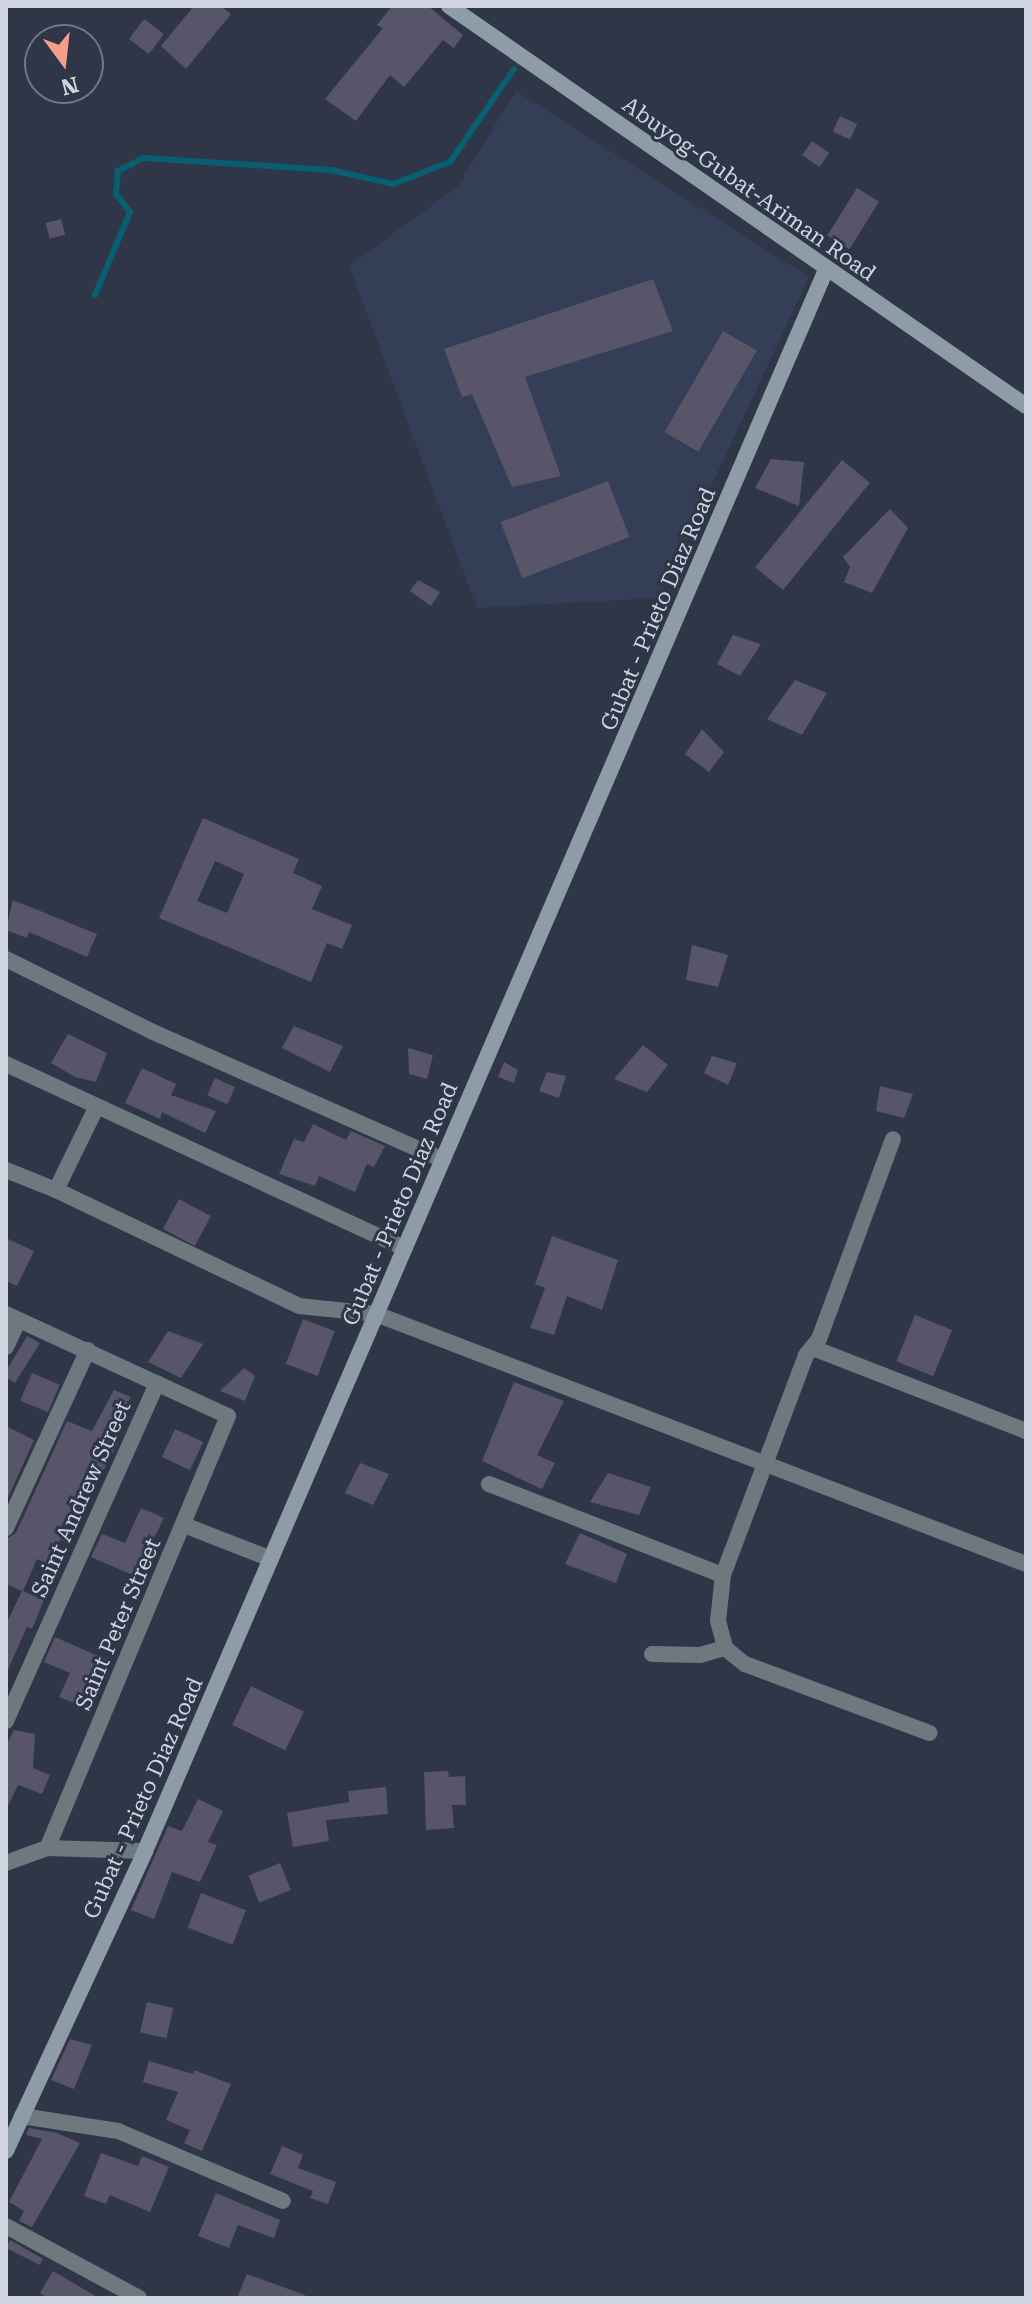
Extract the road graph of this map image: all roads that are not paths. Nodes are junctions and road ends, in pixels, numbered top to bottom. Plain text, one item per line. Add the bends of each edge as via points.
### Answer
1 (449, 6) edge
2 (826, 270) junction
3 (1026, 406) edge
4 (6, 959) edge
5 (6, 1064) edge
6 (97, 1106) junction
7 (893, 1139) dead end
8 (443, 1160) junction
9 (6, 1170) edge
10 (56, 1190) junction
11 (405, 1248) junction
12 (376, 1314) junction
13 (12, 1317) edge
14 (6, 1347) edge
15 (813, 1348) junction
16 (88, 1350) junction
17 (157, 1383) junction
18 (1026, 1431) edge
19 (766, 1463) junction
20 (489, 1484) dead end
21 (184, 1525) junction
22 (6, 1528) edge
23 (271, 1559) junction
24 (1026, 1564) edge
25 (723, 1575) junction
26 (725, 1648) junction
27 (652, 1654) dead end
28 (6, 1721) edge
29 (930, 1733) dead end
30 (47, 1848) junction
31 (145, 1851) junction
32 (6, 1863) edge
33 (22, 2116) junction
34 (6, 2151) edge
35 (283, 2201) dead end
36 (6, 2226) edge
37 (139, 2298) edge

1 - 2 main road, Abuyog-Gubat-Ariman Road
2 - 3 main road, Abuyog-Gubat-Ariman Road
2 - 8 main road, Gubat - Prieto Diaz Road
4 - 8 street via 153,1032
5 - 6 street
6 - 10 street
6 - 11 street
7 - 15 street
8 - 11 main road, Gubat - Prieto Diaz Road
9 - 10 street
10 - 12 street via 299,1306
11 - 12 main road, Gubat - Prieto Diaz Road
12 - 19 street
12 - 23 main road, Gubat - Prieto Diaz Road
13 - 14 street
13 - 16 street
15 - 18 street
15 - 19 street
16 - 17 street
16 - 22 street
17 - 21 street, Saint Peter Street via 228,1416
17 - 28 street, Saint Andrew Street
19 - 24 street
19 - 25 street
20 - 25 street
21 - 23 street
21 - 30 street, Saint Peter Street
23 - 31 main road, Gubat - Prieto Diaz Road
25 - 26 street via 718,1621
26 - 27 street via 700,1655
26 - 29 street via 745,1664
30 - 31 street
30 - 32 street
31 - 33 main road, Gubat - Prieto Diaz Road
33 - 34 main road, Gubat - Prieto Diaz Road
33 - 35 street via 118,2131
36 - 37 street

